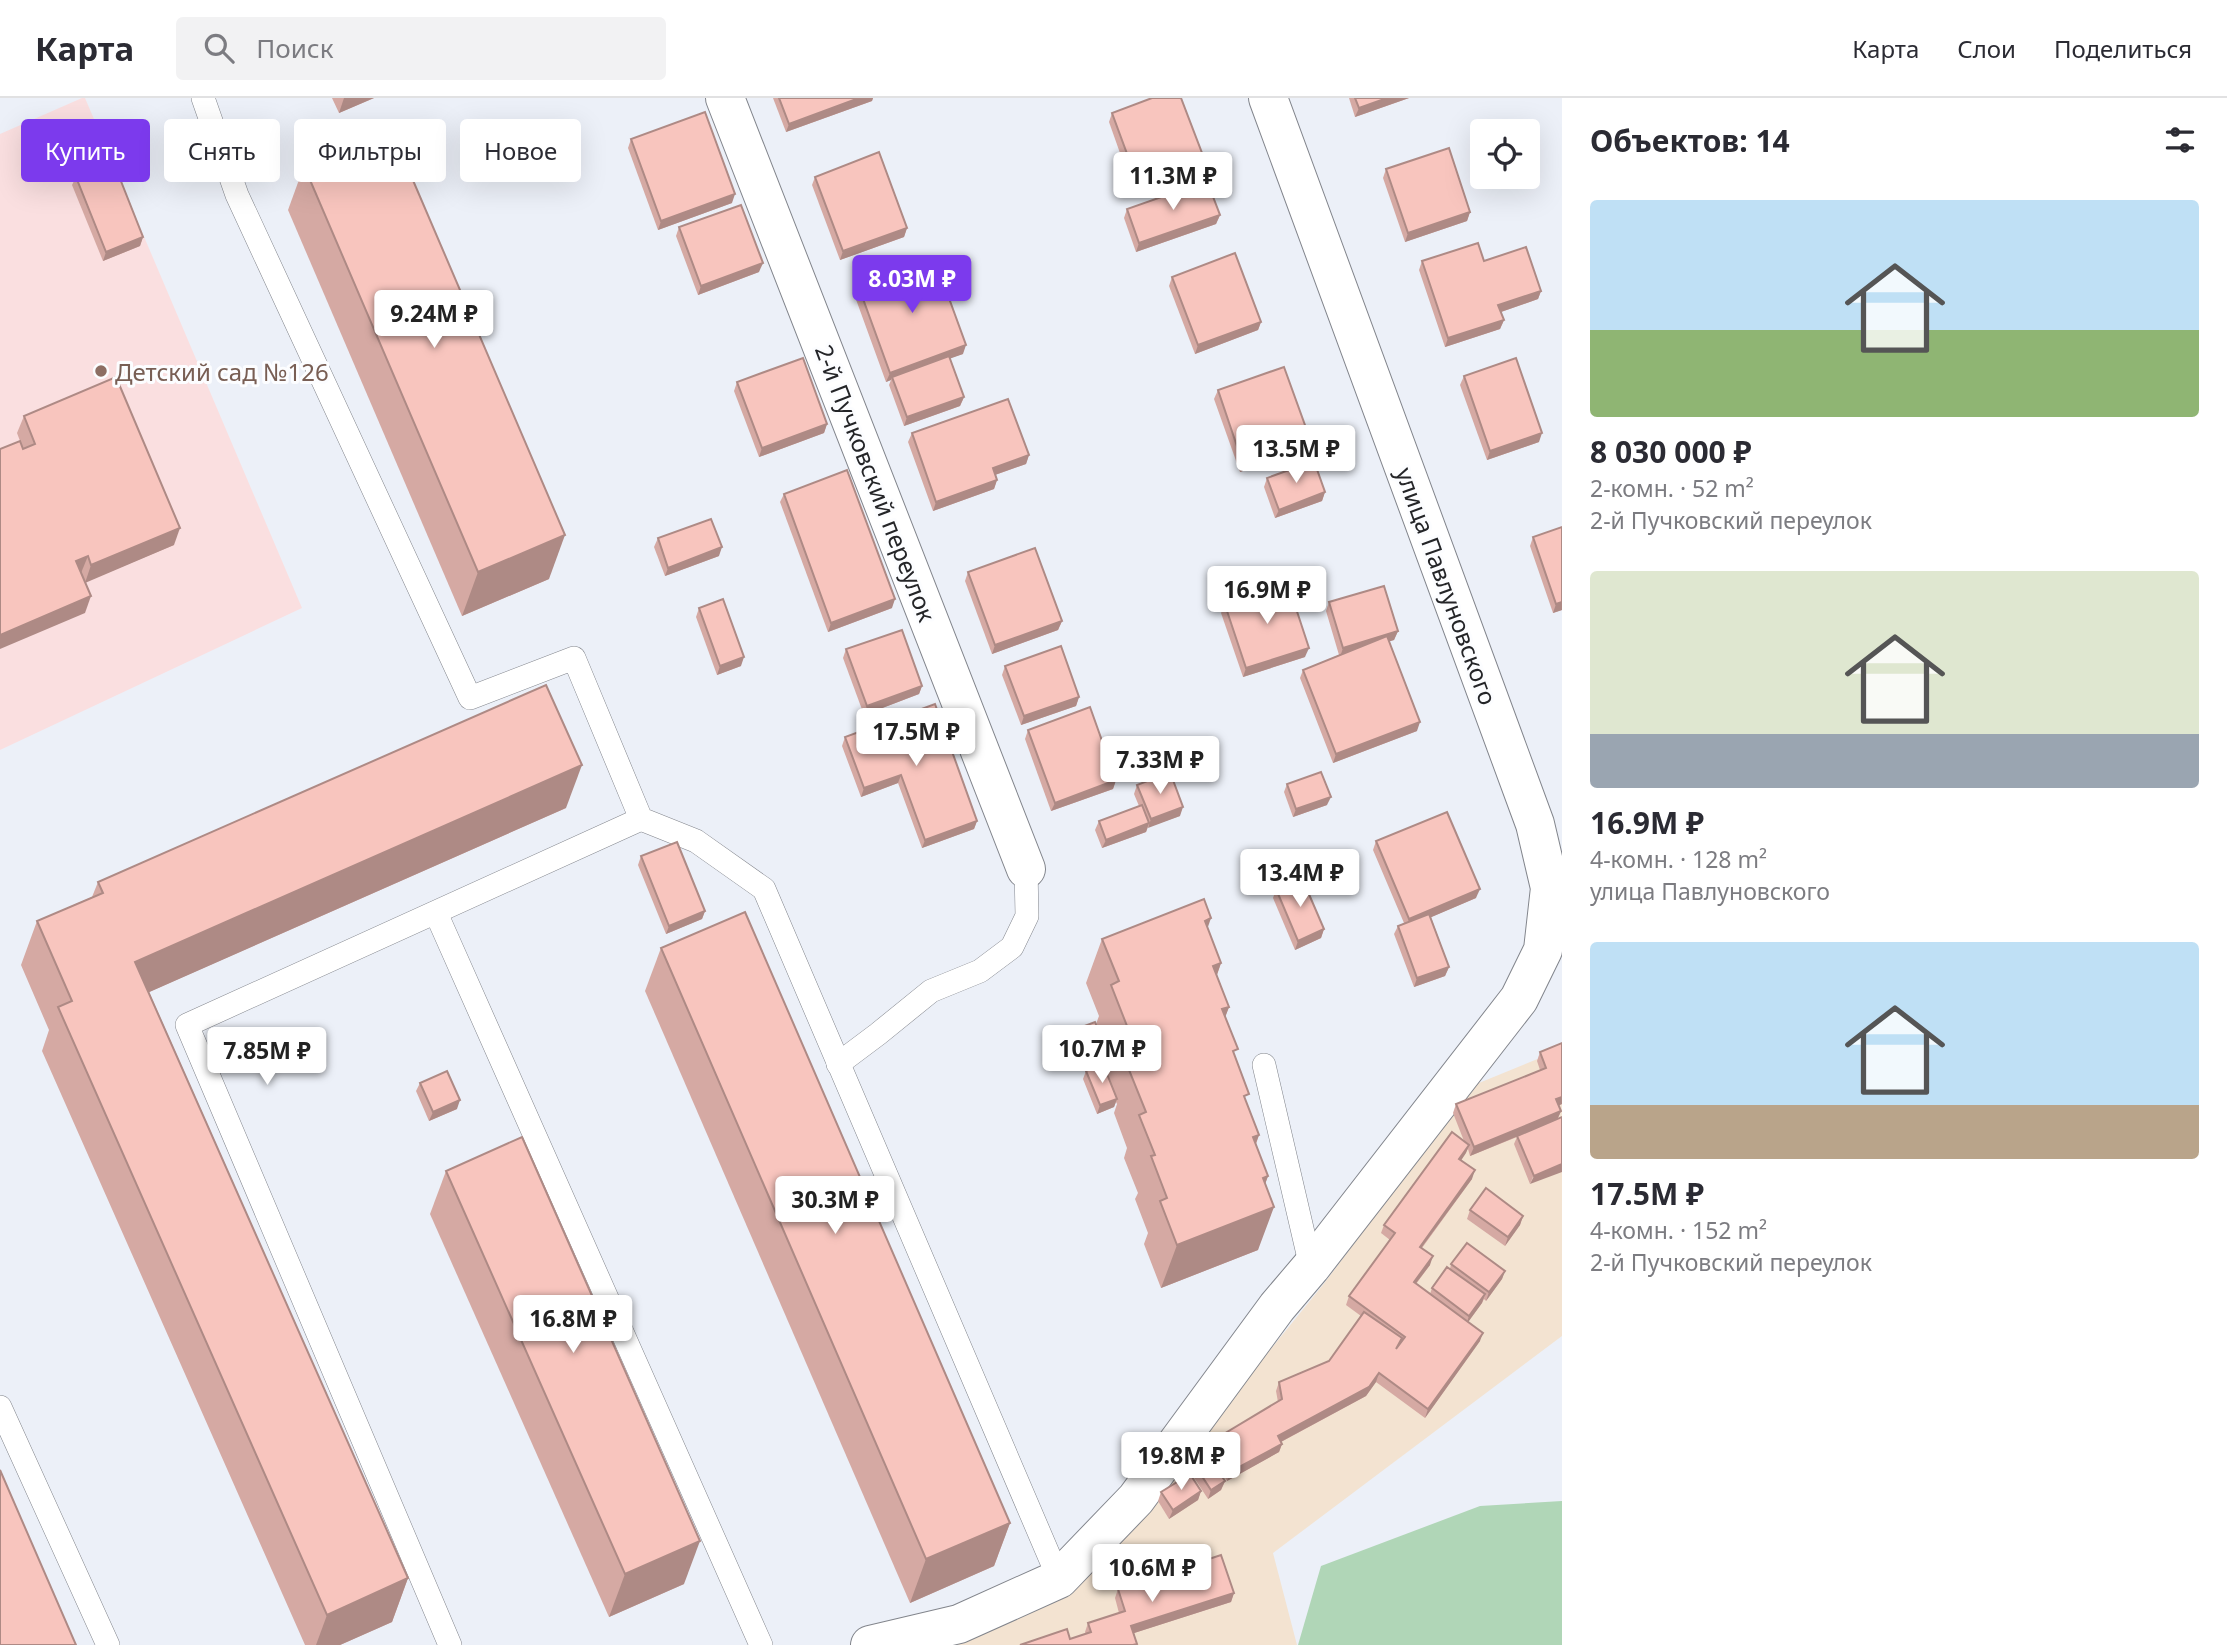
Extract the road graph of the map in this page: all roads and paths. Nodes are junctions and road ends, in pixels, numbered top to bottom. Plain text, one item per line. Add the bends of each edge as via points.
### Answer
1 (203, 98) edge
2 (725, 98) edge
3 (1268, 98) edge
4 (641, 819) junction
5 (1027, 869) joint
6 (436, 913) junction
7 (838, 1063) junction
8 (1264, 1065) dead end
9 (1311, 1267) junction
10 (0, 1407) edge
11 (1059, 1578) junction
12 (108, 1645) edge
13 (450, 1645) edge
14 (761, 1645) edge
15 (870, 1645) edge

1 - 4 lane via 237,195 470,698 574,658
2 - 5 street, 2-й Пучковский переулок
3 - 9 street, улица Павлуновского via 1535,824 1550,888 1544,950 1519,999
4 - 6 lane
4 - 7 lane via 696,841 764,889
5 - 7 lane via 1027,916 1012,947 980,971 931,991
6 - 13 lane via 187,1025
6 - 14 lane
7 - 11 lane
8 - 9 lane
9 - 11 street, улица Павлуновского via 1136,1499
10 - 12 lane
11 - 15 street via 960,1624

